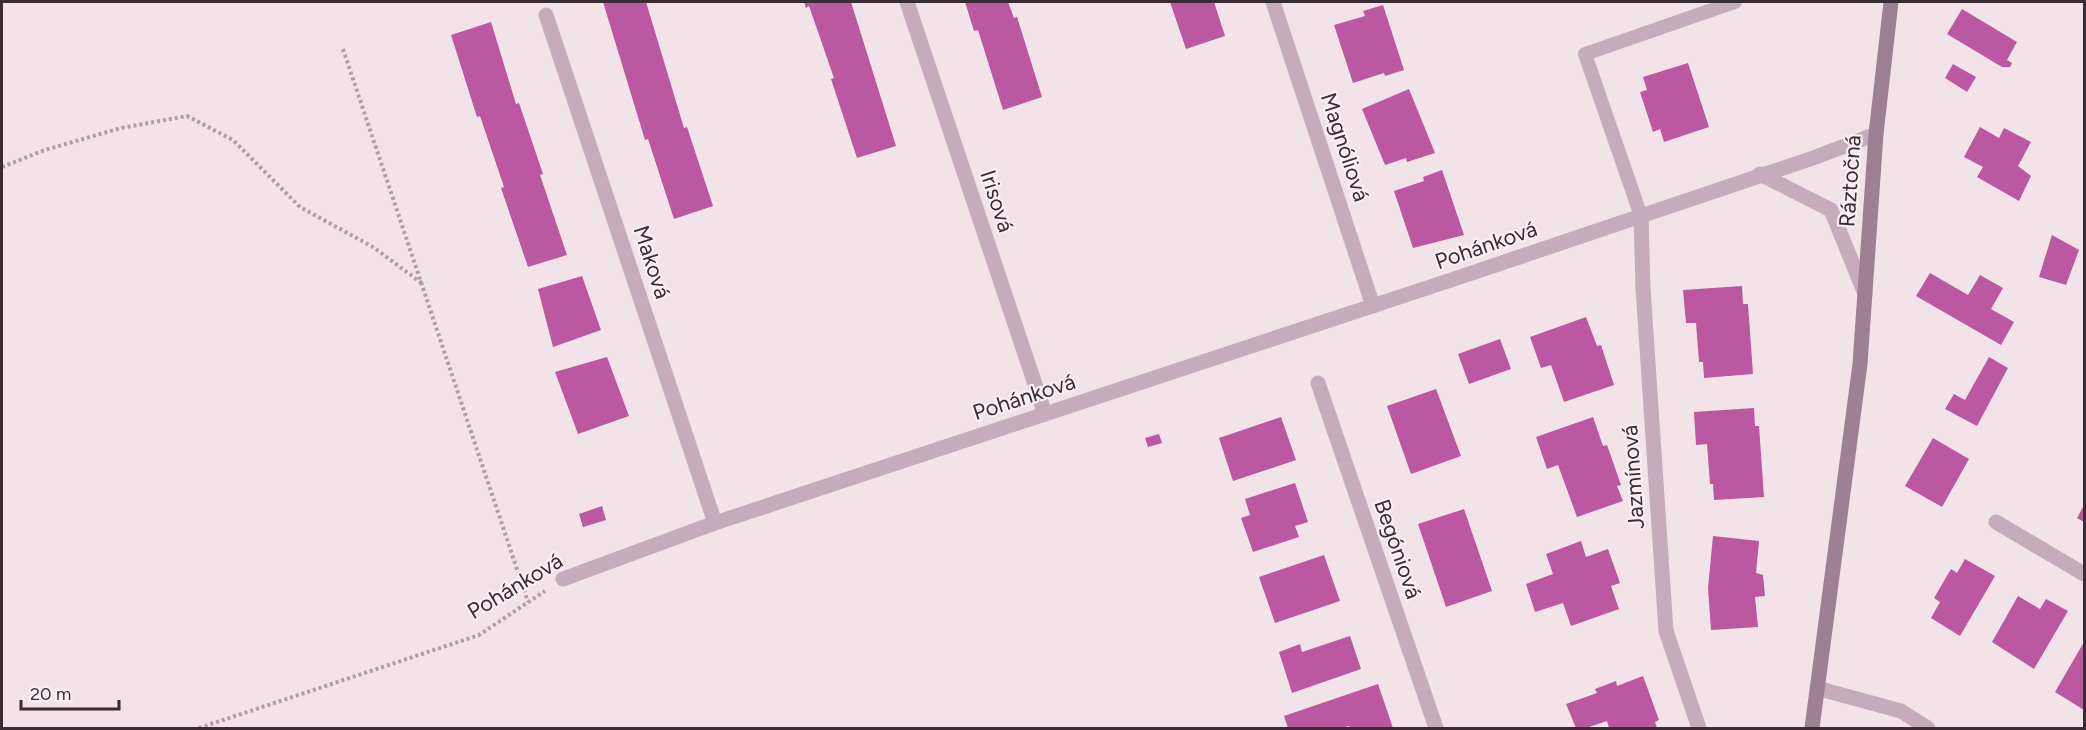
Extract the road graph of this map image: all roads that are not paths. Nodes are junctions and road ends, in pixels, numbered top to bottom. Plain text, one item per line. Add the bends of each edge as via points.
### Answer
1 (907, 2) edge
2 (1273, 2) edge
3 (1735, 2) edge
4 (1891, 2) edge
5 (546, 15) dead end
6 (1876, 134) junction
7 (1760, 174) junction
8 (1641, 216) junction
9 (1865, 294) junction
10 (1374, 306) junction
11 (1318, 383) dead end
12 (1045, 414) junction
13 (1996, 522) dead end
14 (715, 523) junction
15 (2085, 574) edge
16 (563, 579) road end
17 (1820, 689) junction
18 (1436, 729) edge
19 (1699, 729) edge
20 (1812, 729) edge
21 (1928, 729) edge

1 - 12 street, Irisová
2 - 10 street, Magnóliová
3 - 8 lane via 1585,54
4 - 6 main road, Ráztočná
5 - 14 street, Maková
6 - 7 street, Pohánková
6 - 9 main road, Ráztočná
7 - 8 street, Pohánková
7 - 9 street via 1831,210
8 - 10 street, Pohánková
8 - 19 street, Jazmínová via 1666,631
9 - 17 main road, Ráztočná
10 - 12 street, Pohánková
11 - 18 street, Begóniová
12 - 14 street, Pohánková
13 - 15 street
14 - 16 street, Pohánková
17 - 20 main road, Ráztočná
17 - 21 street via 1901,711

